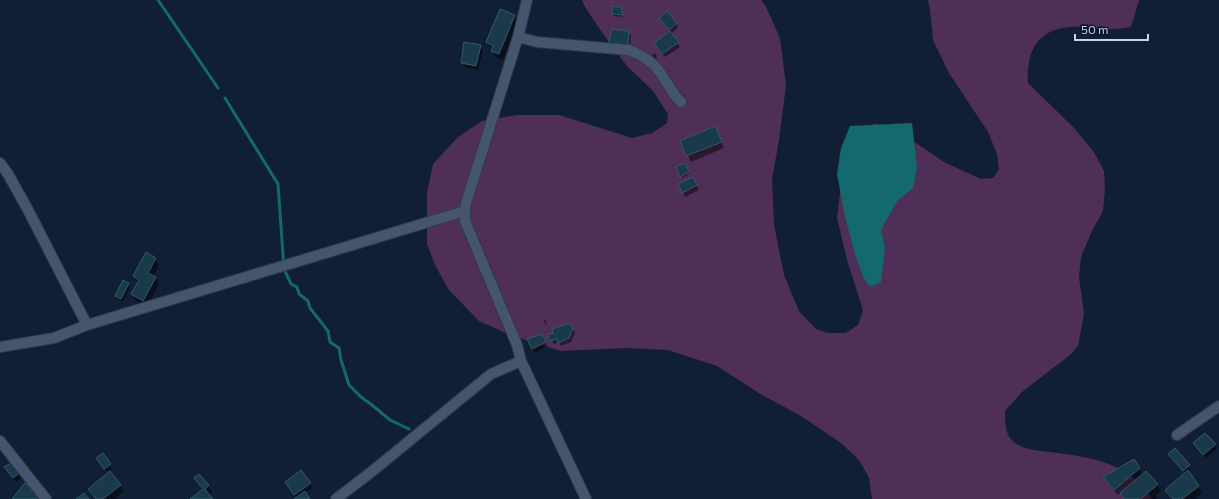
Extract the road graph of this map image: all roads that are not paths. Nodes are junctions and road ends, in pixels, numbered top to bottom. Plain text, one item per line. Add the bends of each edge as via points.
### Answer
1 (527, 0) edge
2 (518, 37) junction
3 (681, 102) dead end
4 (0, 163) edge
5 (464, 210) junction
6 (87, 325) junction
7 (0, 346) edge
8 (522, 361) junction
9 (1219, 406) edge
10 (1176, 435) dead end
11 (0, 441) edge
12 (46, 499) edge
13 (336, 499) edge
14 (586, 499) edge

1 - 2 street
2 - 3 street via 537,42 629,50 639,54 663,75 673,95
2 - 5 street
4 - 6 street via 27,208
5 - 6 street
5 - 8 street via 465,220
6 - 7 street via 54,338
8 - 13 street via 491,374
8 - 14 street
9 - 10 street
11 - 12 street

